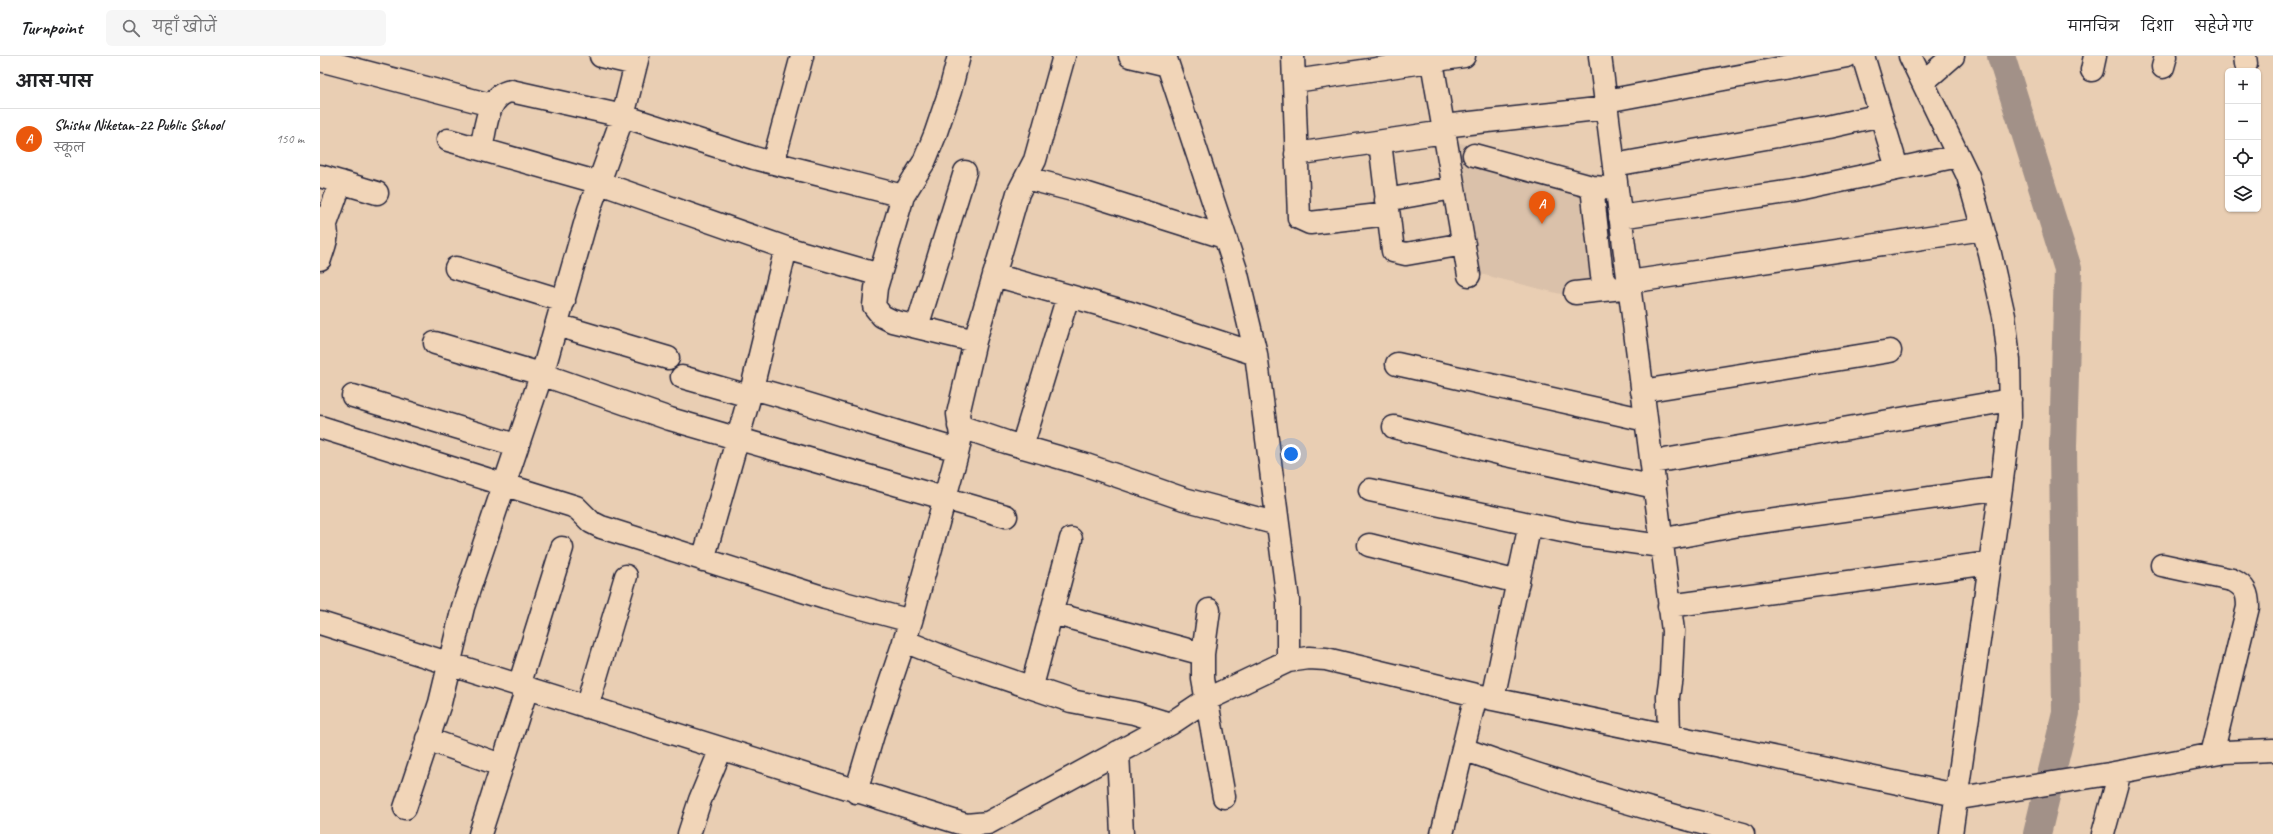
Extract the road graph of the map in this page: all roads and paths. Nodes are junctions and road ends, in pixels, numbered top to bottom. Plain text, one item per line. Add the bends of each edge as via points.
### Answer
1 (602, 56) edge
2 (802, 56) edge
3 (959, 56) edge
4 (1064, 56) edge
5 (1130, 56) edge
6 (1293, 56) edge
7 (1464, 56) edge
8 (1600, 56) edge
9 (1849, 56) edge
10 (1910, 56) edge
11 (1953, 56) edge
12 (1431, 58) edge
13 (320, 60) edge
14 (637, 60) edge
15 (1166, 61) edge
16 (1294, 81) junction
17 (1922, 82) junction
18 (1606, 104) junction
19 (491, 105) junction
20 (1881, 115) junction
21 (623, 116) junction
22 (1443, 129) junction
23 (448, 140) dead end
24 (1380, 142) junction
25 (481, 149) junction
26 (1296, 154) junction
27 (1474, 155) dead end
28 (1958, 156) junction
29 (773, 163) junction
30 (1614, 166) junction
31 (1897, 168) junction
32 (965, 172) dead end
33 (320, 176) edge
34 (1026, 178) junction
35 (341, 182) junction
36 (600, 183) junction
37 (1592, 187) junction
38 (1454, 188) junction
39 (1616, 189) junction
40 (377, 193) dead end
41 (903, 196) junction
42 (1387, 207) junction
43 (1620, 217) junction
44 (323, 221) edge
45 (1983, 229) junction
46 (1224, 237) junction
47 (1464, 244) junction
48 (786, 248) junction
49 (320, 259) edge
50 (456, 268) dead end
51 (880, 275) junction
52 (994, 275) junction
53 (1469, 275) dead end
54 (1624, 286) junction
55 (1575, 293) dead end
56 (1068, 296) junction
57 (564, 300) junction
58 (557, 325) junction
59 (917, 327) junction
60 (975, 341) junction
61 (435, 343) dead end
62 (1890, 351) dead end
63 (1256, 354) junction
64 (668, 358) dead end
65 (1397, 364) dead end
66 (541, 374) junction
67 (682, 377) dead end
68 (1642, 391) junction
69 (750, 392) junction
70 (353, 396) dead end
71 (2010, 400) junction
72 (1646, 420) junction
73 (959, 426) junction
74 (320, 427) edge
75 (1394, 427) dead end
76 (736, 439) junction
77 (516, 445) junction
78 (1022, 446) junction
79 (958, 450) junction
80 (1653, 462) junction
81 (503, 484) junction
82 (1655, 487) junction
83 (2001, 488) junction
84 (1370, 490) dead end
85 (944, 498) junction
86 (1006, 516) dead end
87 (1278, 524) junction
88 (1530, 524) junction
89 (1071, 539) dead end
90 (1660, 543) junction
91 (1368, 545) dead end
92 (562, 548) dead end
93 (703, 560) junction
94 (1990, 563) junction
95 (2162, 565) dead end
96 (626, 576) dead end
97 (1518, 582) junction
98 (1670, 606) junction
99 (1209, 610) dead end
100 (1052, 613) junction
101 (320, 623) edge
102 (907, 631) junction
103 (1203, 654) junction
104 (1288, 661) junction
105 (449, 664) junction
106 (1032, 686) junction
107 (523, 687) junction
108 (1485, 697) junction
109 (1206, 700) junction
110 (587, 707) junction
111 (1170, 724) junction
112 (1669, 736) junction
113 (427, 740) junction
114 (1463, 748) junction
115 (721, 749) junction
116 (2273, 750) edge
117 (1118, 752) junction
118 (2212, 754) junction
119 (502, 765) junction
120 (2115, 773) junction
121 (856, 792) junction
122 (1966, 796) junction
123 (1224, 797) dead end
124 (405, 808) dead end
125 (480, 834) edge
126 (689, 834) edge
127 (1122, 834) edge
128 (1442, 834) edge
129 (1744, 834) edge
130 (1950, 834) edge
131 (2103, 834) edge

1 - 14 street
2 - 29 street
3 - 41 street via 935,135 924,162
4 - 34 street via 1035,160
5 - 15 street
6 - 16 street
7 - 12 street
8 - 18 street
9 - 18 street
9 - 20 street
10 - 17 street
11 - 17 street
12 - 16 street
12 - 22 street
13 - 19 street
14 - 21 street
15 - 46 street
16 - 26 street
17 - 28 street
18 - 22 street
18 - 30 street
19 - 21 street via 499,96 511,91
19 - 25 street
20 - 30 street
20 - 31 street
21 - 29 street
21 - 36 street
22 - 24 street
22 - 38 street
23 - 25 street
24 - 26 street
24 - 42 street
25 - 36 street
26 - 42 street via 1298,215 1301,220 1310,223
27 - 37 street
28 - 31 street
28 - 45 street via 1968,176
29 - 41 street
30 - 39 street
31 - 43 street via 1793,191
32 - 59 street
33 - 35 street
34 - 46 street via 1088,194
34 - 52 street via 1018,193
35 - 40 street
35 - 44 street
36 - 48 street
36 - 57 street via 589,210
37 - 39 street
37 - 54 street via 1602,276 1607,284
38 - 42 street
38 - 47 street
39 - 43 street
41 - 51 street
42 - 47 street via 1391,246 1396,253 1406,254
43 - 54 street
44 - 49 street via 328,235
45 - 54 street
45 - 71 street via 2004,316
46 - 63 street via 1236,270
47 - 53 street
48 - 51 street
48 - 69 street
50 - 57 street
51 - 59 street via 874,298 876,311 892,321
52 - 56 street
52 - 60 street
54 - 55 street
54 - 68 street
56 - 63 street via 1128,312
56 - 78 street
57 - 58 street
58 - 64 street
58 - 66 street
59 - 60 street
60 - 73 street via 958,414
61 - 66 street
62 - 68 street
63 - 87 street
65 - 72 street
66 - 76 street
66 - 77 street
67 - 69 street
68 - 72 street
69 - 76 street
69 - 79 street via 814,404 895,433
70 - 77 street
71 - 80 street
71 - 83 street
72 - 80 street
73 - 78 street
73 - 79 street
74 - 81 street
75 - 82 street via 1506,455
76 - 85 street
76 - 93 street
77 - 81 street
78 - 87 street via 1184,499
79 - 85 street
80 - 82 street
81 - 93 street via 576,507 595,524
81 - 105 street via 463,607
82 - 90 street
83 - 90 street via 1739,526
83 - 94 street
84 - 88 street
85 - 86 street
85 - 102 street
87 - 104 street via 1288,601
88 - 90 street via 1581,535
88 - 97 street
89 - 100 street
90 - 98 street
91 - 97 street
92 - 107 street
93 - 102 street
94 - 98 street
94 - 122 street
95 - 118 street via 2232,580 2240,584 2248,596 2248,607
96 - 110 street
97 - 108 street
98 - 112 street via 1673,631 1668,697
99 - 103 street
100 - 103 street
100 - 106 street
101 - 105 street
102 - 106 street via 958,663
102 - 121 street
103 - 109 street
104 - 108 street via 1326,659
104 - 109 street
105 - 107 street
105 - 113 street via 440,703
106 - 111 street via 1071,701 1141,715
107 - 110 street
107 - 119 street
108 - 112 street
108 - 114 street
109 - 111 street
109 - 123 street
110 - 115 street
111 - 117 street
112 - 122 street
113 - 119 street
113 - 124 street
114 - 128 street
114 - 129 street via 1536,775
115 - 121 street
115 - 126 street
116 - 118 street
117 - 121 street via 988,823 977,825 955,823
117 - 127 street
118 - 120 street
119 - 125 street
120 - 122 street
120 - 131 street
122 - 130 street

